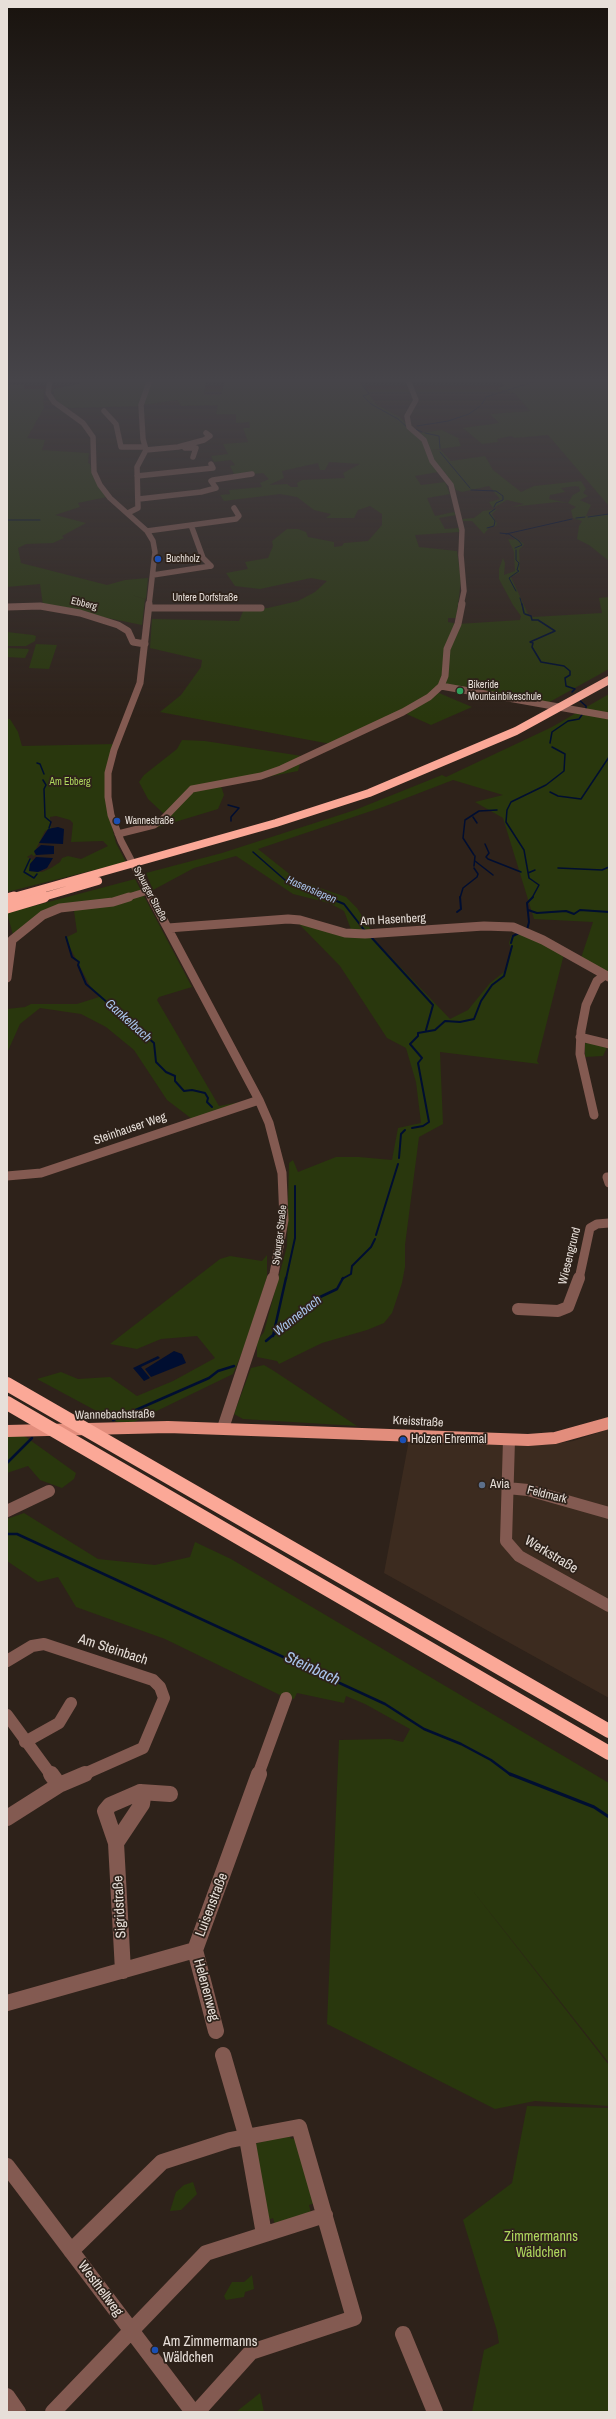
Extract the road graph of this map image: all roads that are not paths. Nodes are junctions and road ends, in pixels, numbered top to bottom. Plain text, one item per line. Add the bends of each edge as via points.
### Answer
1 (106, 493) edge
2 (138, 493) edge
3 (194, 493) edge
4 (453, 493) edge
5 (139, 500) junction
6 (234, 508) dead end
7 (128, 512) junction
8 (191, 525) junction
9 (147, 531) junction
10 (179, 572) junction
11 (153, 575) junction
12 (183, 578) dead end
13 (7, 607) edge
14 (149, 608) junction
15 (262, 608) dead end
16 (145, 644) junction
17 (609, 680) edge
18 (441, 686) junction
19 (609, 688) edge
20 (609, 716) edge
21 (520, 733) junction
22 (118, 834) junction
23 (148, 891) junction
24 (7, 899) edge
25 (7, 907) edge
26 (168, 928) junction
27 (607, 976) edge
28 (7, 978) edge
29 (580, 1037) junction
30 (609, 1044) edge
31 (259, 1100) junction
32 (594, 1115) dead end
33 (7, 1176) edge
34 (609, 1177) edge
35 (609, 1183) edge
36 (609, 1223) edge
37 (518, 1310) dead end
38 (7, 1384) edge
39 (7, 1403) edge
40 (609, 1423) edge
41 (223, 1428) junction
42 (7, 1431) edge
43 (509, 1440) junction
44 (507, 1488) junction
45 (49, 1491) dead end
46 (7, 1511) edge
47 (609, 1513) edge
48 (609, 1606) edge
49 (7, 1661) edge
50 (286, 1698) dead end
51 (71, 1703) dead end
52 (7, 1715) edge
53 (609, 1731) edge
54 (25, 1742) junction
55 (609, 1753) edge
56 (59, 1785) junction
57 (140, 1792) junction
58 (170, 1794) dead end
59 (7, 1818) edge
60 (116, 1843) junction
61 (195, 1950) junction
62 (123, 1971) junction
63 (7, 2003) edge
64 (216, 2031) dead end
65 (223, 2055) dead end
66 (247, 2138) junction
67 (7, 2166) edge
68 (325, 2215) junction
69 (264, 2234) junction
70 (71, 2251) junction
71 (132, 2332) junction
72 (403, 2334) dead end
73 (7, 2396) edge
74 (18, 2412) edge
75 (53, 2412) edge
76 (193, 2412) edge
77 (197, 2412) edge
78 (435, 2412) edge

1 - 7 street, Syburger Straße
2 - 5 street
3 - 5 street
4 - 18 street via 462,530 464,590 458,624 447,650 446,676
5 - 7 street via 138,509
6 - 8 street via 238,518
7 - 9 street, Syburger Straße
8 - 9 street
8 - 10 street via 203,558 211,566
9 - 11 street, Syburger Straße via 153,541 155,552
10 - 11 street
10 - 12 street
11 - 14 street, Syburger Straße
13 - 16 street, Ebberg via 40,606 80,613 118,625 128,631 133,642
14 - 15 street, Untere Dorfstraße
14 - 16 street, Syburger Straße
16 - 22 street, Syburger Straße via 138,692 117,742 108,773 110,808
17 - 21 highway
18 - 20 street
18 - 22 street via 429,697 403,712 281,769 261,776 192,789 157,823 147,828
19 - 21 highway
21 - 24 highway via 322,809
21 - 25 highway via 455,766 369,800 270,832
22 - 23 street, Syburger Straße
23 - 26 street, Syburger Straße
23 - 28 street via 113,902 60,908 43,915 12,940
26 - 27 street, Am Hasenberg via 288,919 345,933 365,934 478,926 512,927 527,932
26 - 31 street, Syburger Straße
27 - 29 street via 598,981 586,1005
29 - 30 street
29 - 32 street via 580,1054
31 - 33 street, Steinhauser Weg via 41,1173
31 - 41 street, Syburger Straße via 277,1150 284,1187 284,1220 270,1290
34 - 35 street
36 - 37 street, Wiesengrund via 597,1224 590,1228 580,1279 568,1307 558,1311
38 - 53 highway
39 - 55 highway
40 - 43 main road, Kreisstraße via 555,1438
41 - 42 main road, Wannebachstraße
41 - 43 main road, Kreisstraße
43 - 44 street
44 - 47 street, Feldmark via 528,1490
44 - 48 street, Werkstraße via 505,1533 506,1541 512,1549 519,1556
45 - 46 street
49 - 56 street, Am Steinbach via 32,1646 44,1644 153,1680 160,1687 164,1698 142,1748
50 - 61 street, Luisenstraße
51 - 54 street via 59,1723
52 - 54 street
54 - 56 street
56 - 59 street, Am Steinbach
57 - 58 street, Sigridstraße
57 - 60 street via 143,1797 142,1804
57 - 60 street, Sigridstraße via 110,1805 105,1811
60 - 62 street, Sigridstraße
61 - 62 street, Luisenstraße
61 - 64 street, Helenenweg
62 - 63 street, Luisenstraße
65 - 66 street
66 - 68 street via 299,2127
66 - 69 street
66 - 70 street via 230,2140 162,2162
67 - 70 street, Westhellweg
68 - 69 street
68 - 77 street via 354,2318 251,2352
69 - 71 street via 206,2253
70 - 71 street, Westhellweg
71 - 75 street
71 - 76 street, Westhellweg
72 - 78 street
73 - 74 street

